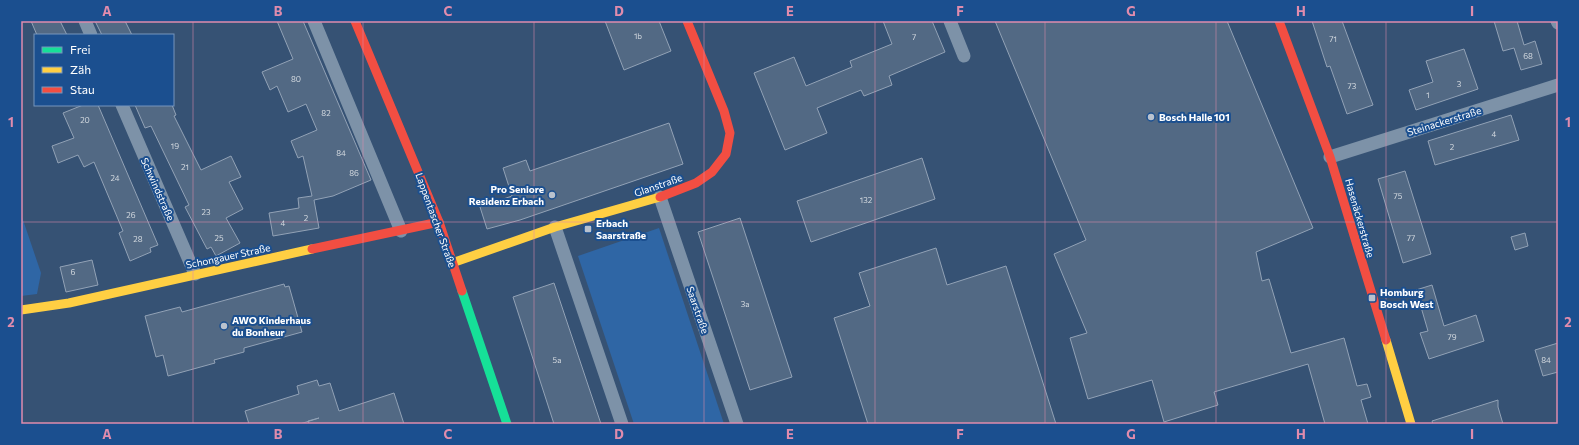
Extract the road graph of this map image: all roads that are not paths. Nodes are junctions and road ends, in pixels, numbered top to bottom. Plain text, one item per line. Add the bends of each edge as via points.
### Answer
1 (85, 21) edge
2 (314, 21) edge
3 (355, 21) edge
4 (686, 21) edge
5 (950, 21) edge
6 (1279, 21) edge
7 (91, 34) edge
8 (964, 56) dead end
9 (1558, 85) edge
10 (122, 106) edge
11 (1330, 157) junction
12 (660, 196) junction
13 (439, 222) junction
14 (555, 227) junction
15 (401, 231) junction
16 (452, 263) junction
17 (195, 274) junction
18 (21, 310) edge
19 (507, 424) edge
20 (622, 424) edge
21 (737, 424) edge
22 (1411, 424) edge

1 - 7 street
2 - 15 street
3 - 13 street, Lappentascher Straße
4 - 12 street, Glanstraße via 724,111 730,133 726,154 712,172 696,183
5 - 8 street
6 - 11 street, Hasenäckerstraße
9 - 11 street, Steinackerstraße
10 - 17 street, Schwindstraße
11 - 22 street, Hasenäckerstraße
12 - 14 street, Glanstraße
12 - 21 street, Saarstraße
13 - 15 street, Schongauer Straße
13 - 16 street, Lappentascher Straße
14 - 16 street, Glanstraße
14 - 20 street
15 - 17 street, Schongauer Straße
16 - 19 street, Lappentascher Straße
17 - 18 street, Schongauer Straße via 69,303

